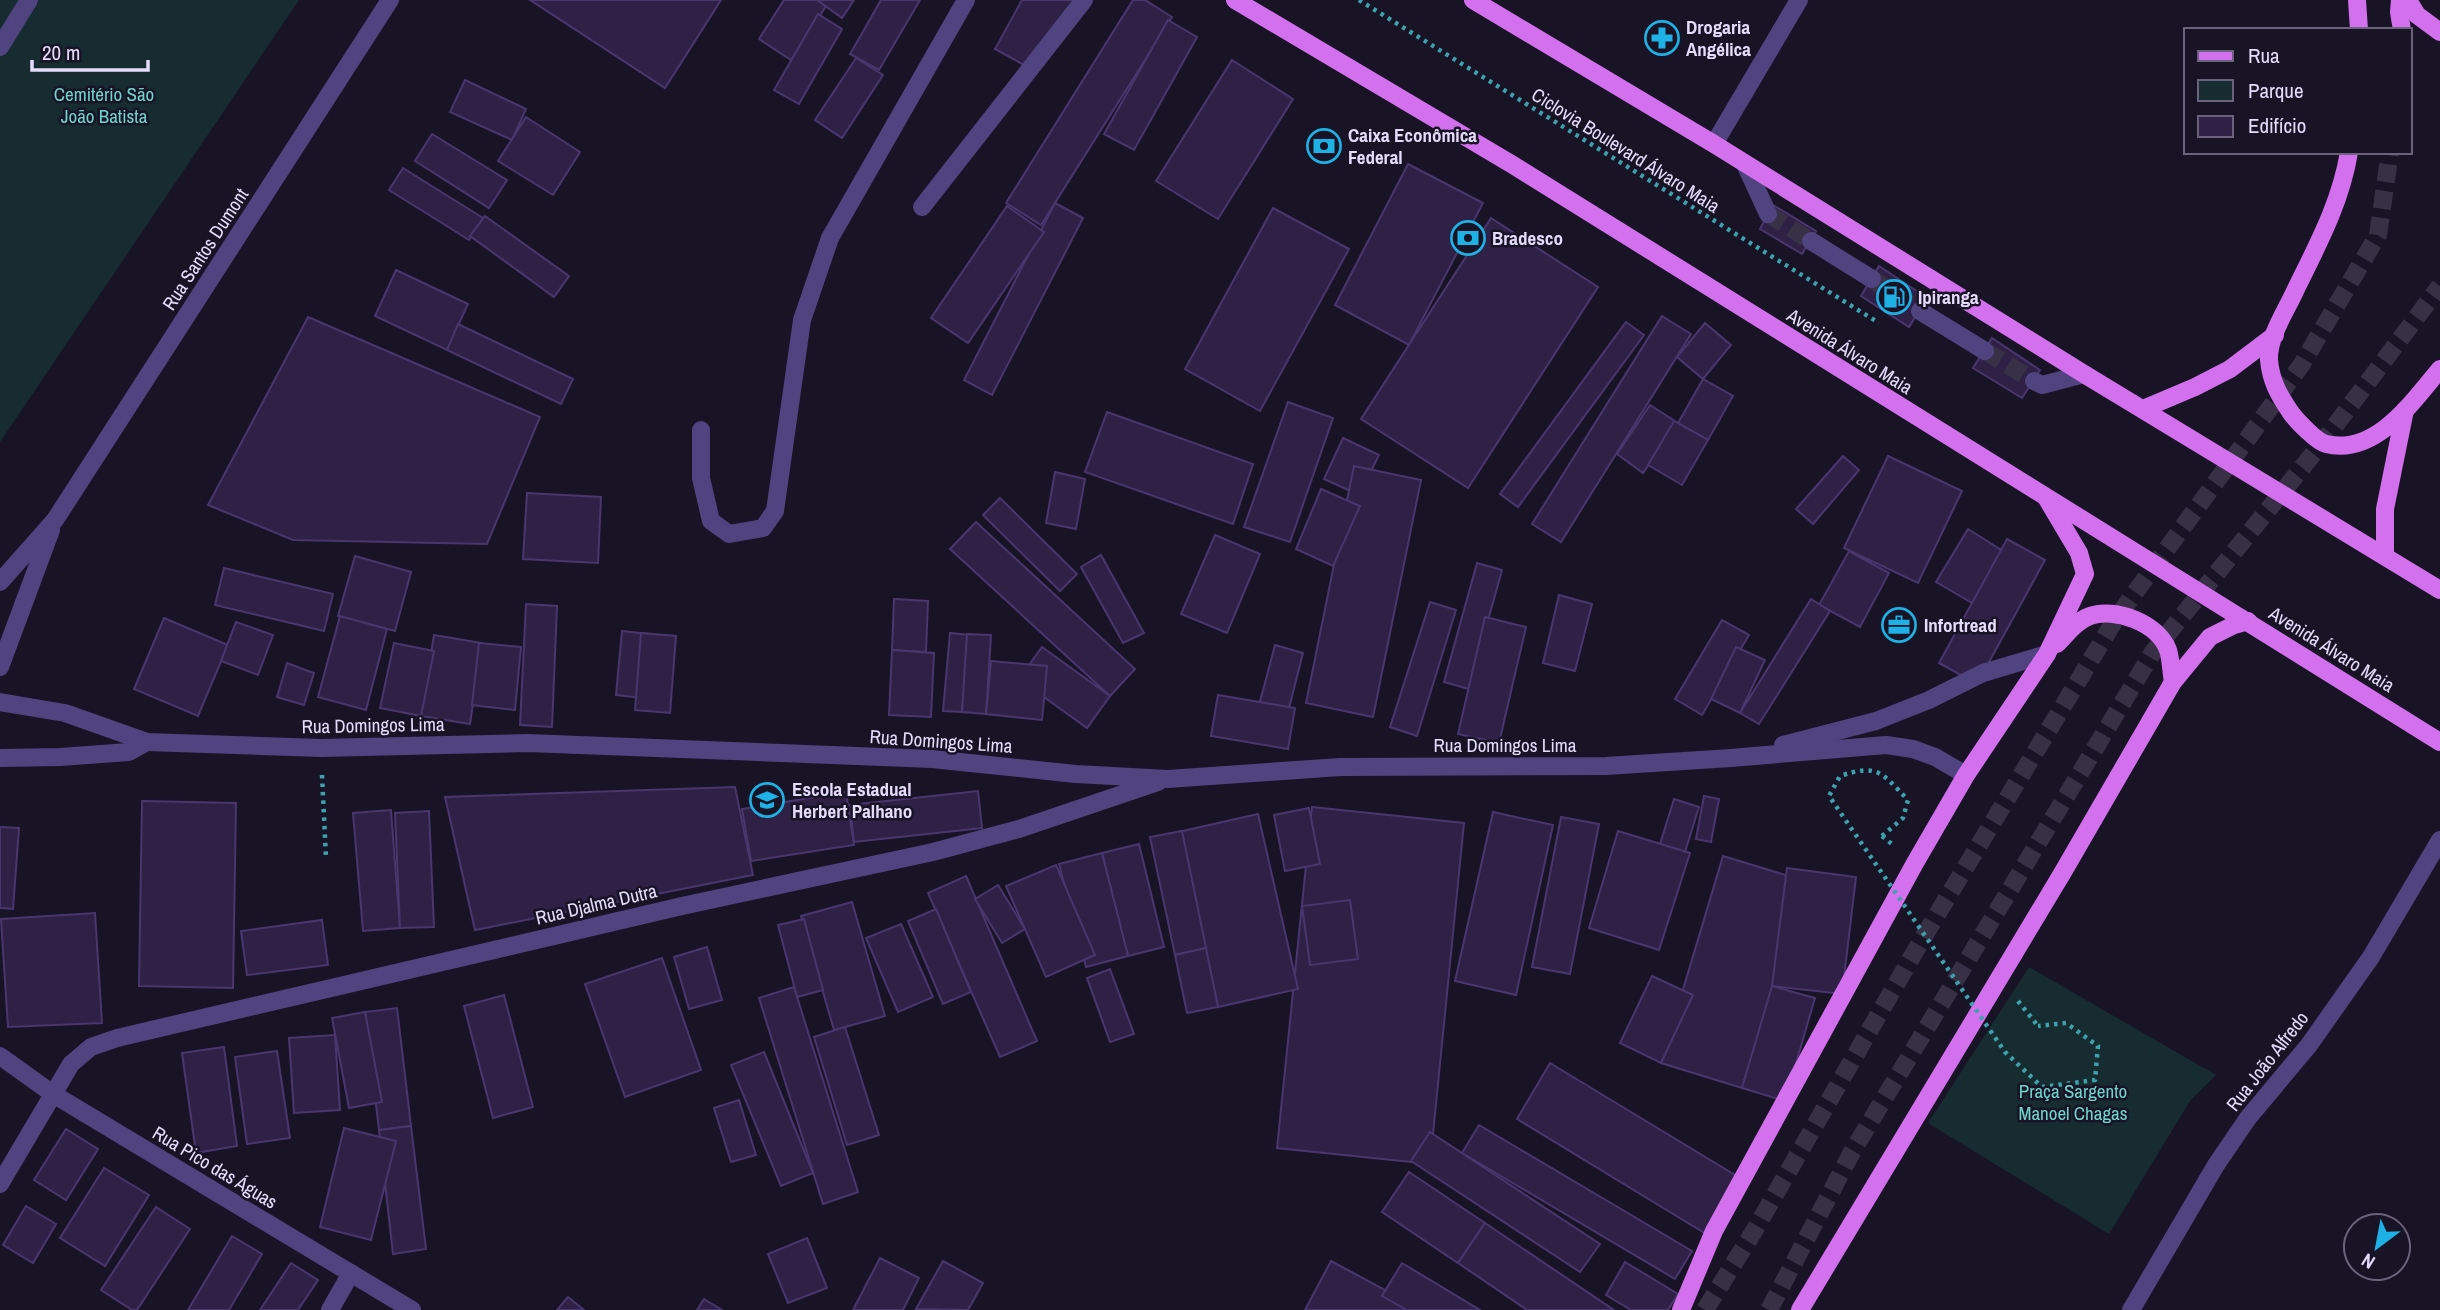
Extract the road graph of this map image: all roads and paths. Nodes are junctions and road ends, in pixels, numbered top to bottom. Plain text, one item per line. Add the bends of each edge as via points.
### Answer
1 (29, 0) edge
2 (390, 0) edge
3 (966, 0) edge
4 (1084, 0) edge
5 (1235, 0) edge
6 (1359, 0) edge
7 (1473, 0) edge
8 (1799, 0) edge
9 (2357, 0) edge
10 (2400, 0) edge
11 (2408, 0) edge
12 (2359, 28) edge
13 (2402, 28) edge
14 (2440, 33) edge
15 (0, 47) edge
16 (1714, 144) junction
17 (2350, 154) edge
18 (1745, 164) junction
19 (922, 208) dead end
20 (1768, 214) tunnel mouth
21 (1811, 241) tunnel mouth
22 (1872, 279) tunnel mouth
23 (1920, 311) tunnel mouth
24 (1878, 323) dead end
25 (2275, 335) junction
26 (1985, 351) tunnel mouth
27 (2440, 369) edge
28 (2084, 374) junction
29 (2034, 381) tunnel mouth
30 (2143, 409) junction
31 (2405, 410) junction
32 (701, 430) dead end
33 (2047, 499) junction
34 (55, 520) junction
35 (2385, 556) junction
36 (0, 582) edge
37 (2440, 590) edge
38 (2248, 621) junction
39 (2047, 654) junction
40 (0, 667) edge
41 (2173, 682) junction
42 (0, 702) edge
43 (147, 742) junction
44 (2440, 742) edge
45 (321, 748) junction
46 (0, 758) edge
47 (1731, 758) junction
48 (1966, 775) junction
49 (1168, 779) junction
50 (1882, 836) dead end
51 (2440, 840) edge
52 (326, 858) dead end
53 (2038, 1026) dead end
54 (0, 1056) edge
55 (53, 1094) junction
56 (0, 1184) edge
57 (351, 1273) junction
58 (330, 1310) edge
59 (412, 1310) edge
60 (1681, 1310) edge
61 (1800, 1310) edge
62 (2131, 1310) edge

1 - 15 street
2 - 34 street, Rua Santos Dumont
3 - 32 street via 830,238 802,320 775,511 764,528 729,534 711,521 701,478
4 - 19 street
5 - 33 main road, Avenida Álvaro Maia via 1524,172
6 - 24 path, Ciclovia Boulevard Álvaro Maia
7 - 16 main road
8 - 16 street
9 - 12 main road
10 - 13 main road
11 - 14 main road via 2417,15
16 - 18 main road
17 - 25 main road via 2330,219
18 - 20 street
18 - 28 main road
21 - 22 street
23 - 26 street
25 - 30 main road via 2230,369
25 - 31 main road via 2269,358 2274,389 2296,420 2324,444 2352,446 2378,434
27 - 31 main road
28 - 29 street via 2042,386
28 - 30 main road
30 - 35 main road
31 - 35 main road via 2385,509
33 - 38 main road, Avenida Álvaro Maia
33 - 39 main road via 2079,553 2085,574
34 - 36 street, Rua Santos Dumont
34 - 40 street, Rua Santos Dumont
35 - 37 main road
38 - 41 main road via 2210,637
38 - 44 main road, Avenida Álvaro Maia
39 - 41 main road via 2077,622 2110,612 2137,620 2153,631 2167,648
39 - 47 street, Rua Domingos Lima via 1983,673 1876,721
39 - 48 main road
41 - 61 main road
42 - 43 street, Rua Domingos Lima via 65,713
43 - 45 street, Rua Domingos Lima
43 - 46 street, Rua Domingos Lima via 129,752
45 - 49 street, Rua Domingos Lima via 528,743 932,759
45 - 52 path
47 - 48 street, Rua Domingos Lima via 1886,745 1935,757
47 - 49 street, Rua Domingos Lima via 1606,766 1340,767
48 - 60 main road via 1714,1231
49 - 55 street, Rua Djalma Dutra via 1019,830 933,852 117,1038 91,1047 71,1063
50 - 53 path, bridge via 1903,818 1908,800 1882,773 1861,769 1840,776 1829,796 2005,1052 2042,1087 2095,1080 2098,1046 2066,1023
51 - 62 street, Rua João Alfredo via 2371,957 2216,1164
54 - 55 street, Rua Pico das Águas
55 - 56 street, Rua Djalma Dutra
55 - 57 street, Rua Pico das Águas
57 - 58 street
57 - 59 street, Rua Pico das Águas

